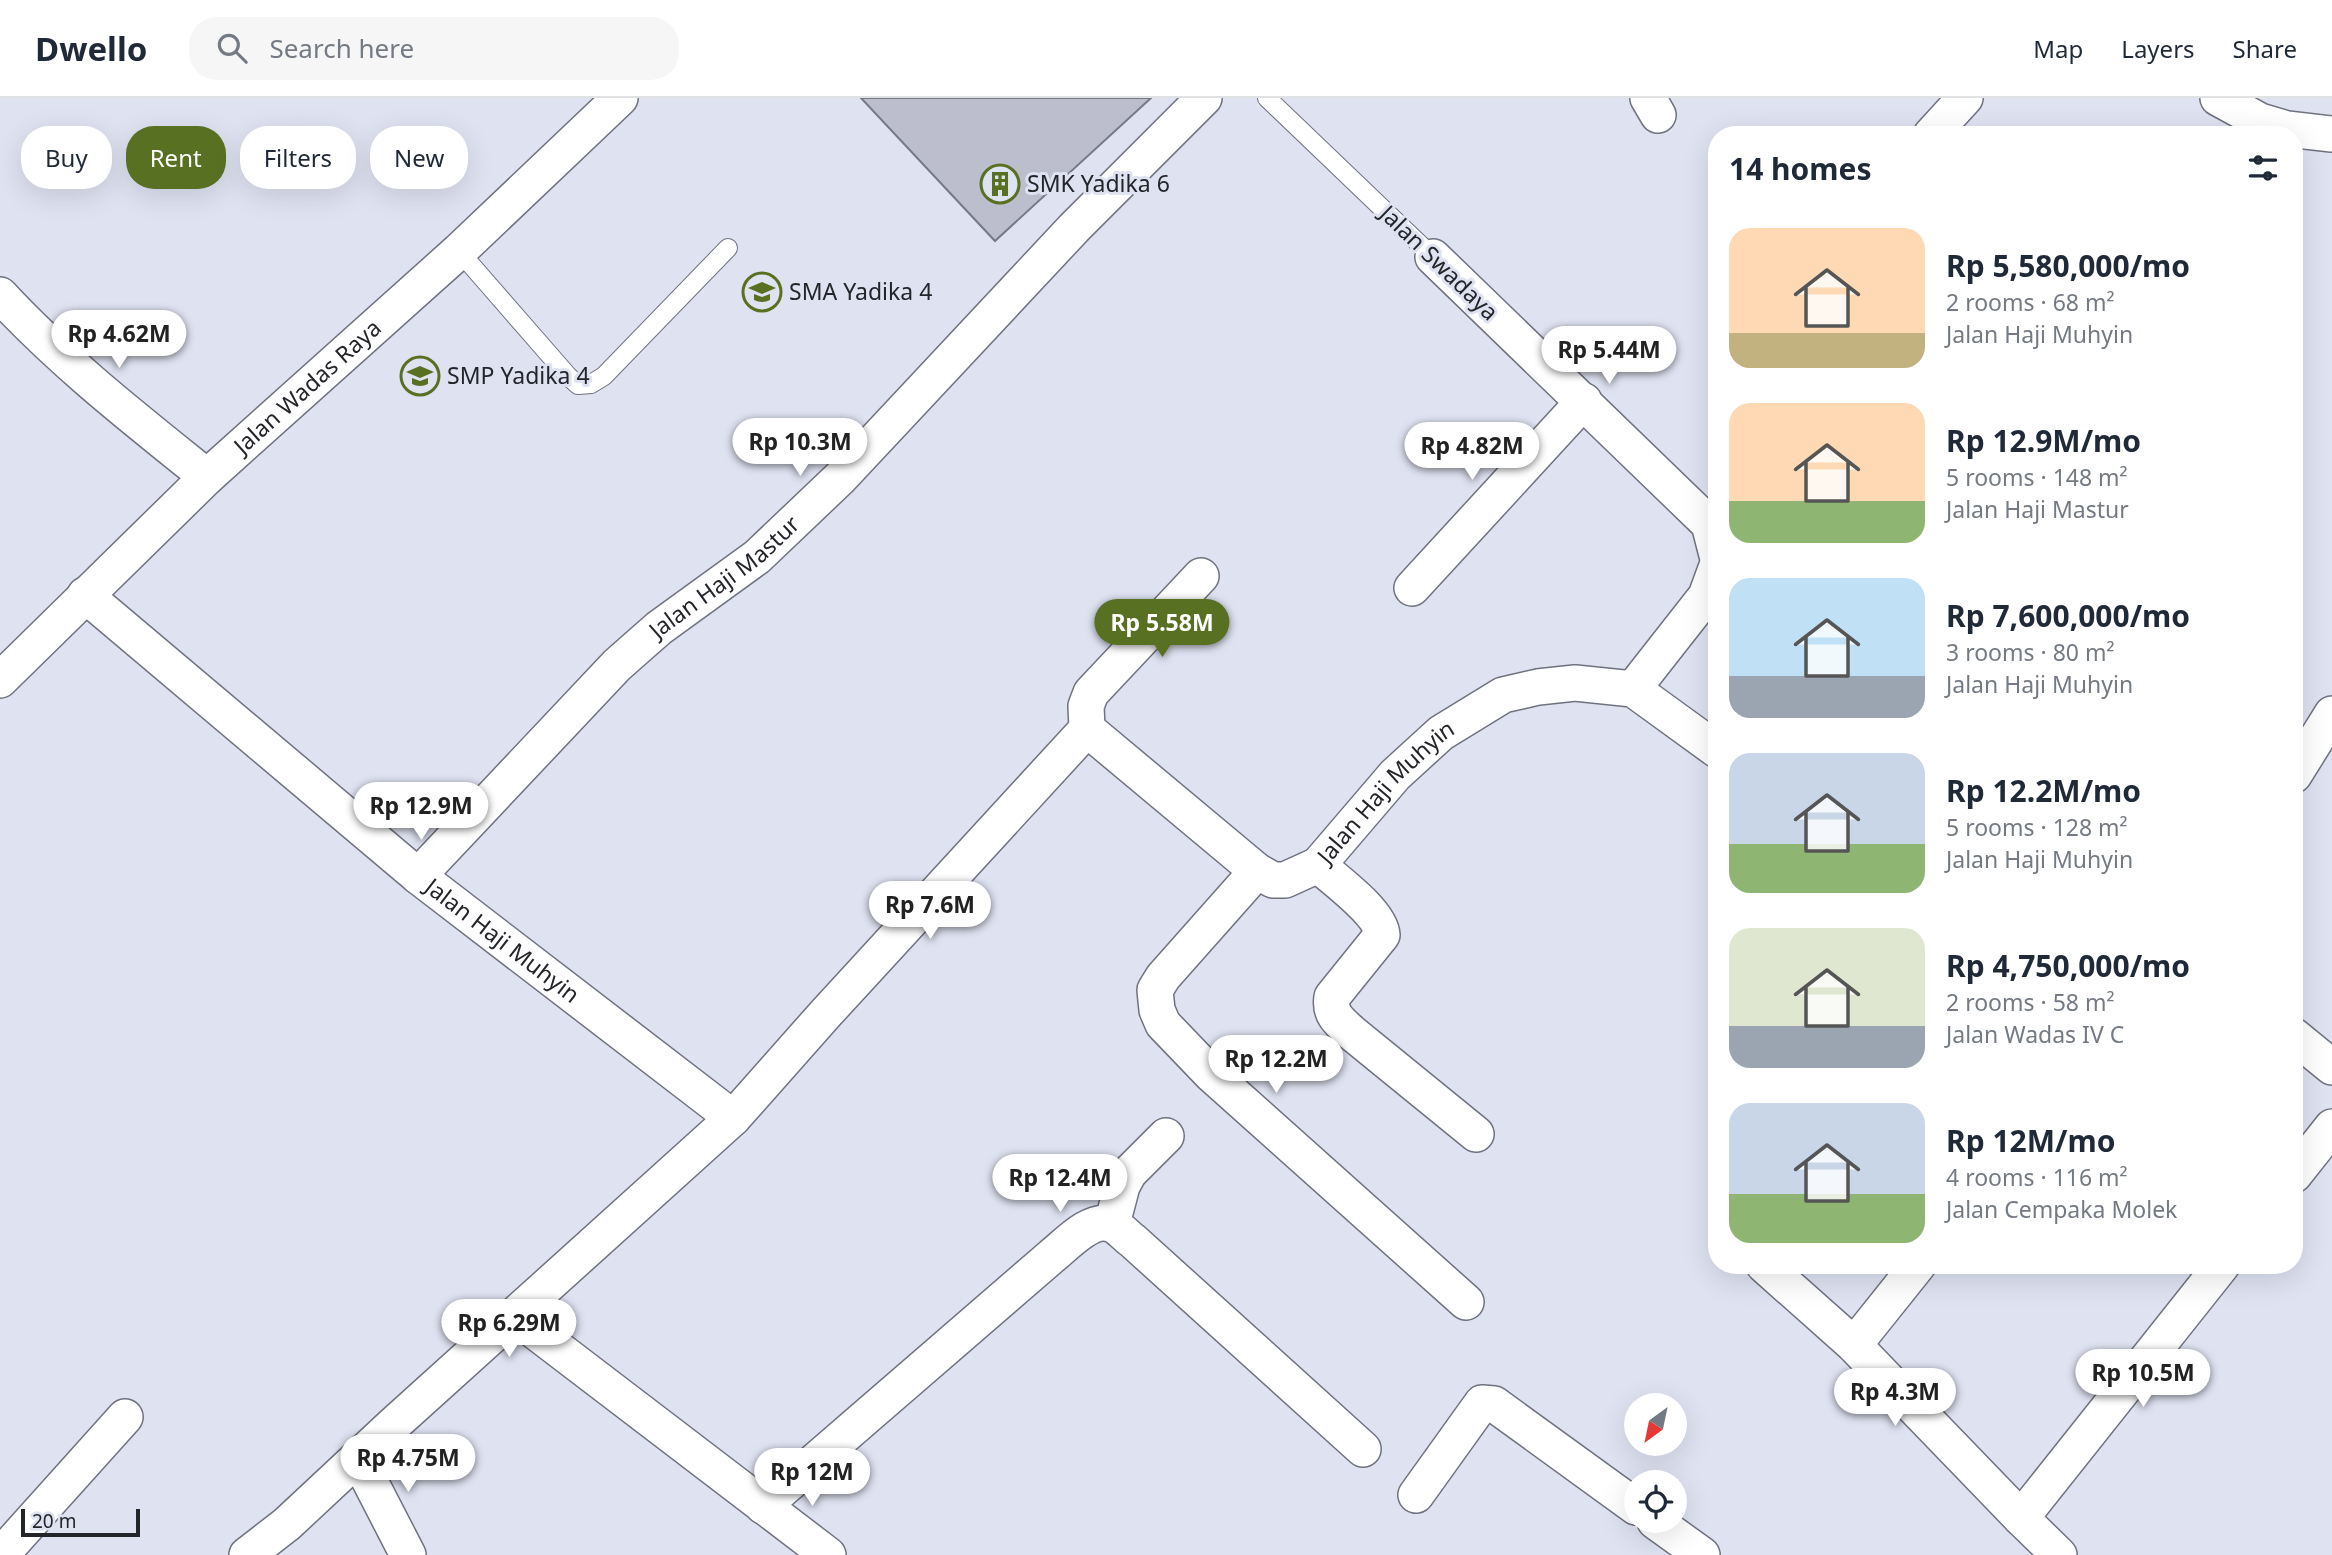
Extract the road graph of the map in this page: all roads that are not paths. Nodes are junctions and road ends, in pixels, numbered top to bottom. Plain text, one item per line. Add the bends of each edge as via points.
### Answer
1 (620, 98) edge
2 (1204, 98) edge
3 (1266, 98) edge
4 (1965, 98) edge
5 (2218, 98) edge
6 (1939, 126) edge
7 (2277, 126) edge
8 (2303, 131) edge
9 (2332, 134) edge
10 (728, 248) dead end
11 (459, 251) junction
12 (1433, 257) joint
13 (0, 295) edge
14 (1584, 401) junction
15 (207, 477) junction
16 (1708, 523) edge
17 (1201, 576) dead end
18 (1412, 588) dead end
19 (1708, 591) edge
20 (85, 595) junction
21 (0, 680) edge
22 (1633, 689) junction
23 (2332, 714) edge
24 (1087, 729) junction
25 (1708, 743) edge
26 (2311, 768) edge
27 (1318, 865) junction
28 (1257, 871) junction
29 (418, 876) junction
30 (2303, 1043) edge
31 (2332, 1067) edge
32 (733, 1118) junction
33 (2332, 1127) edge
34 (1476, 1134) dead end
35 (1166, 1136) dead end
36 (2303, 1164) edge
37 (1111, 1224) junction
38 (1775, 1274) edge
39 (1911, 1274) edge
40 (2215, 1274) edge
41 (1466, 1302) dead end
42 (515, 1316) junction
43 (1854, 1345) junction
44 (125, 1416) dead end
45 (1363, 1449) dead end
46 (358, 1458) junction
47 (1416, 1495) dead end
48 (1624, 1498) edge
49 (762, 1506) junction
50 (2021, 1518) junction
51 (1671, 1533) edge
52 (2, 1555) edge
53 (247, 1555) edge
54 (408, 1555) edge
55 (828, 1555) edge
56 (1702, 1555) edge
57 (2059, 1555) edge

1 - 11 street, Jalan Wadas Raya
2 - 29 street, Jalan Haji Mastur via 1074,228 840,478 757,557 617,665
3 - 12 lane, Jalan Swadaya
4 - 6 street
5 - 7 street
8 - 9 street
10 - 11 lane via 604,376 578,385
11 - 15 street, Jalan Wadas Raya
12 - 14 street, Jalan Swadaya
13 - 15 street via 36,334
14 - 16 street, Jalan Swadaya
14 - 18 street
15 - 20 street, Jalan Wadas Raya
17 - 24 street via 1091,693 1086,706
19 - 22 street
20 - 21 street, Jalan Wadas Raya
20 - 29 street, Jalan Haji Muhyin
22 - 25 street, Jalan Haji Muhyin
22 - 27 street, Jalan Haji Muhyin via 1576,683 1503,695 1441,733 1395,775
23 - 26 street
24 - 28 street, Jalan Haji Muhyin
24 - 32 street
27 - 28 street, Jalan Haji Muhyin via 1285,880 1273,880
27 - 34 street via 1370,911 1382,929 1376,944 1332,997 1334,1016
28 - 41 street via 1155,990 1163,1024 1211,1074
29 - 32 street, Jalan Haji Muhyin
30 - 31 street
32 - 42 street
33 - 36 street
35 - 37 street via 1129,1173
37 - 45 street
37 - 49 street via 1088,1228 1052,1256
38 - 43 street
39 - 43 street
40 - 50 street
42 - 46 street
42 - 49 street
43 - 50 street
44 - 52 street
46 - 53 street
46 - 54 street
47 - 48 street via 1482,1403 1494,1404
49 - 55 street
50 - 57 street
51 - 56 street

